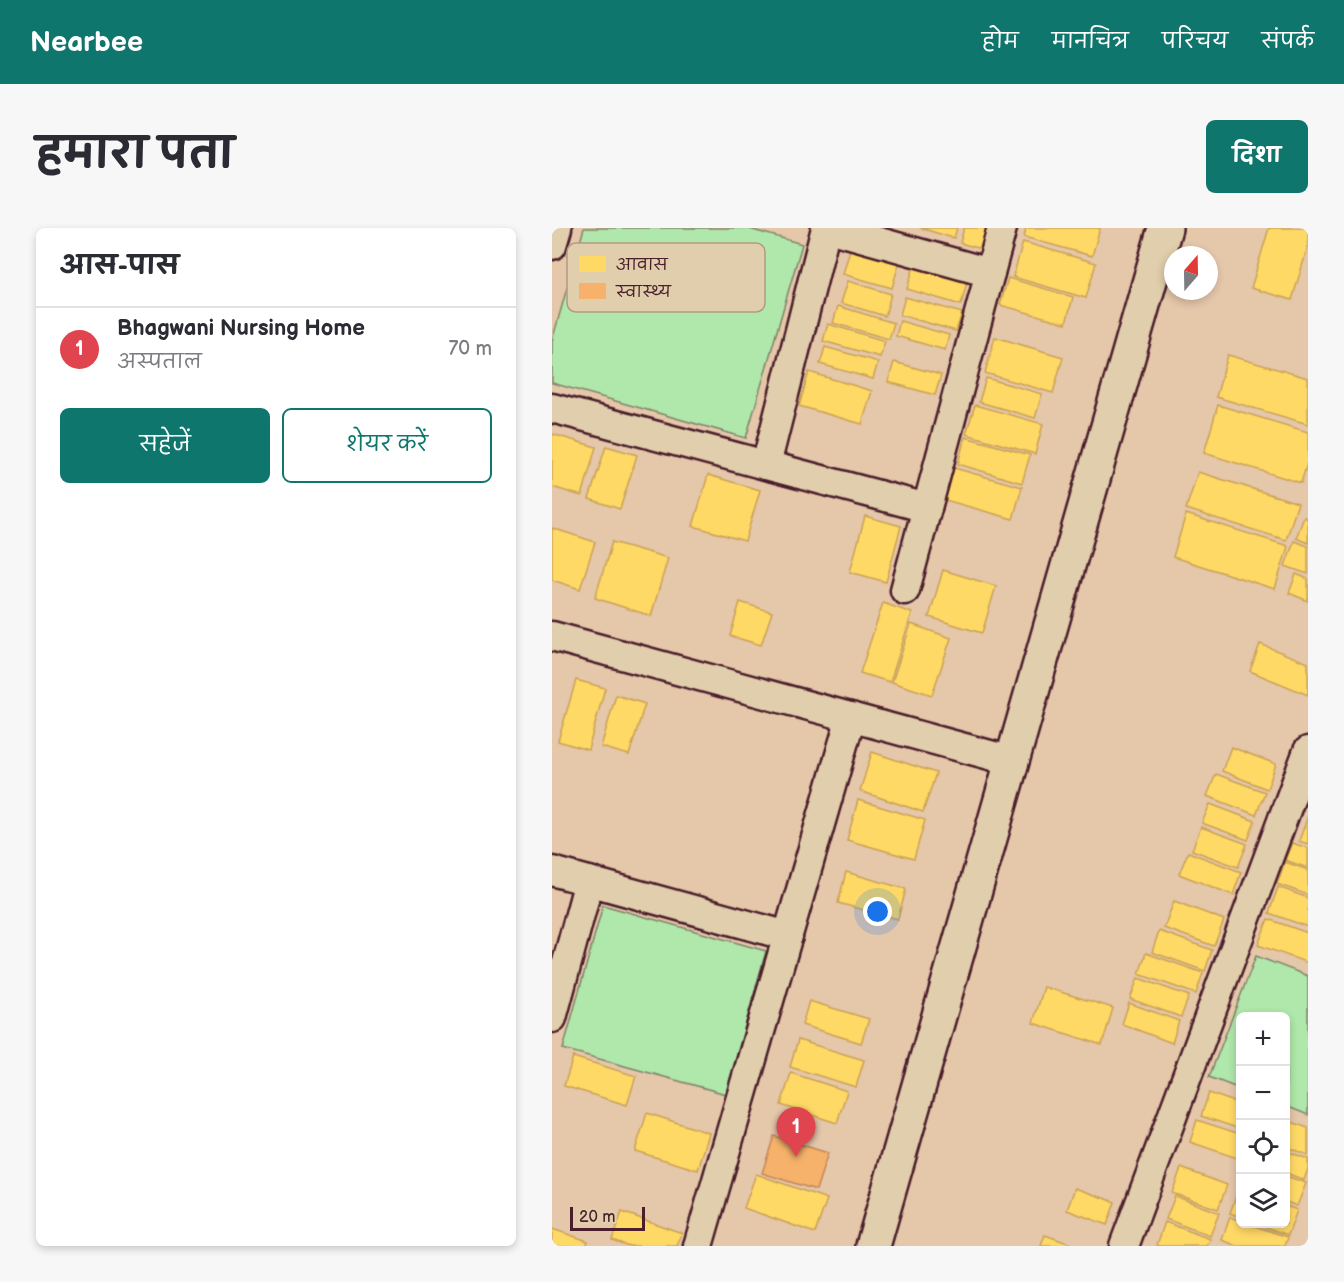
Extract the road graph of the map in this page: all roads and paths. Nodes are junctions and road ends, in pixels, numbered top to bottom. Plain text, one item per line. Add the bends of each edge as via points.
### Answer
1 (557, 228) edge
2 (827, 228) edge
3 (1002, 228) edge
4 (1165, 228) edge
5 (552, 246) edge
6 (990, 273) junction
7 (552, 408) edge
8 (766, 465) junction
9 (927, 508) junction
10 (905, 590) dead end
11 (552, 636) edge
12 (851, 717) junction
13 (1308, 751) edge
14 (1012, 761) junction
15 (552, 871) edge
16 (589, 881) junction
17 (788, 936) junction
18 (552, 1018) edge
19 (698, 1246) edge
20 (873, 1246) edge
21 (1124, 1246) edge

1 - 5 street
2 - 6 street
2 - 8 street
3 - 6 street
4 - 14 street
6 - 9 street
7 - 8 street
8 - 9 street
9 - 10 street
11 - 12 street
12 - 14 street
12 - 17 street
13 - 21 street
14 - 20 street
15 - 16 street
16 - 17 street
16 - 18 street
17 - 19 street

